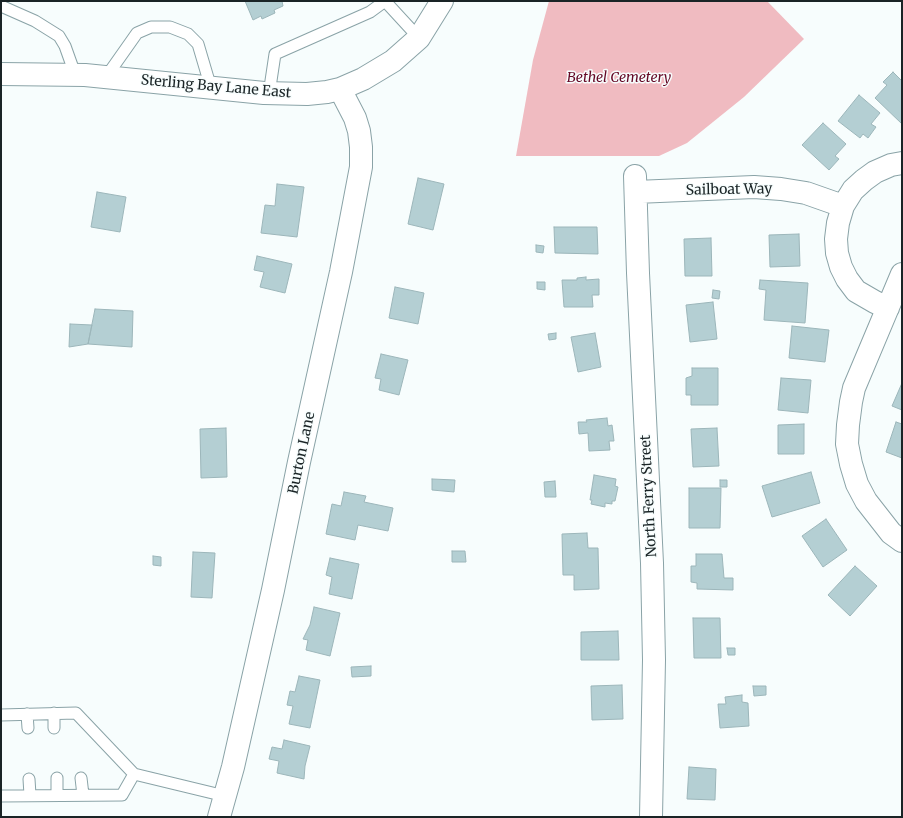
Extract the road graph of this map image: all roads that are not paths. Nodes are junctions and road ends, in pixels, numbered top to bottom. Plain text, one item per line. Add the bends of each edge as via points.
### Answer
1 (385, 1) edge
2 (442, 1) edge
3 (1, 6) edge
4 (419, 38) junction
5 (1, 74) edge
6 (75, 74) junction
7 (106, 77) junction
8 (211, 88) junction
9 (340, 89) junction
10 (269, 94) junction
11 (902, 163) edge
12 (636, 184) joint
13 (843, 206) junction
14 (902, 274) edge
15 (888, 308) junction
16 (902, 541) edge
17 (76, 712) junction
18 (54, 713) junction
19 (27, 714) junction
20 (1, 715) edge
21 (28, 728) dead end
22 (54, 728) dead end
23 (78, 728) dead end
24 (134, 774) junction
25 (57, 778) dead end
26 (81, 778) dead end
27 (29, 779) dead end
28 (30, 795) junction
29 (57, 795) junction
30 (83, 795) junction
31 (1, 796) edge
32 (225, 796) junction
33 (219, 817) edge
34 (651, 817) edge

1 - 4 lane
1 - 10 lane via 370,12 275,54
2 - 4 street, Sterling Bay Lane East
3 - 6 lane via 35,21 59,36
4 - 9 street, Sterling Bay Lane East via 393,61
5 - 6 street, Sterling Bay Lane East
6 - 7 street, Sterling Bay Lane East
7 - 8 street, Sterling Bay Lane East
7 - 8 lane via 137,33 151,27 170,28 188,34 198,44
8 - 10 street, Sterling Bay Lane East
9 - 10 street, Sterling Bay Lane East via 314,93
9 - 32 street, Burton Lane via 359,131 360,167 341,272 273,590
11 - 13 street via 890,165 864,180 853,190
12 - 13 street, Sailboat Way via 781,189
12 - 34 street, North Ferry Street via 652,563 654,660
13 - 15 street via 836,239 841,267 856,291
14 - 15 street
15 - 16 street via 854,388 847,444 857,484 866,500 891,533
17 - 18 lane
17 - 23 lane
17 - 24 lane
18 - 19 lane
18 - 22 lane
19 - 20 lane
19 - 21 lane
24 - 30 lane via 122,794
24 - 32 lane
25 - 29 lane
26 - 30 lane
27 - 28 lane
28 - 29 lane
28 - 31 lane
29 - 30 lane
32 - 33 street, Burton Lane

